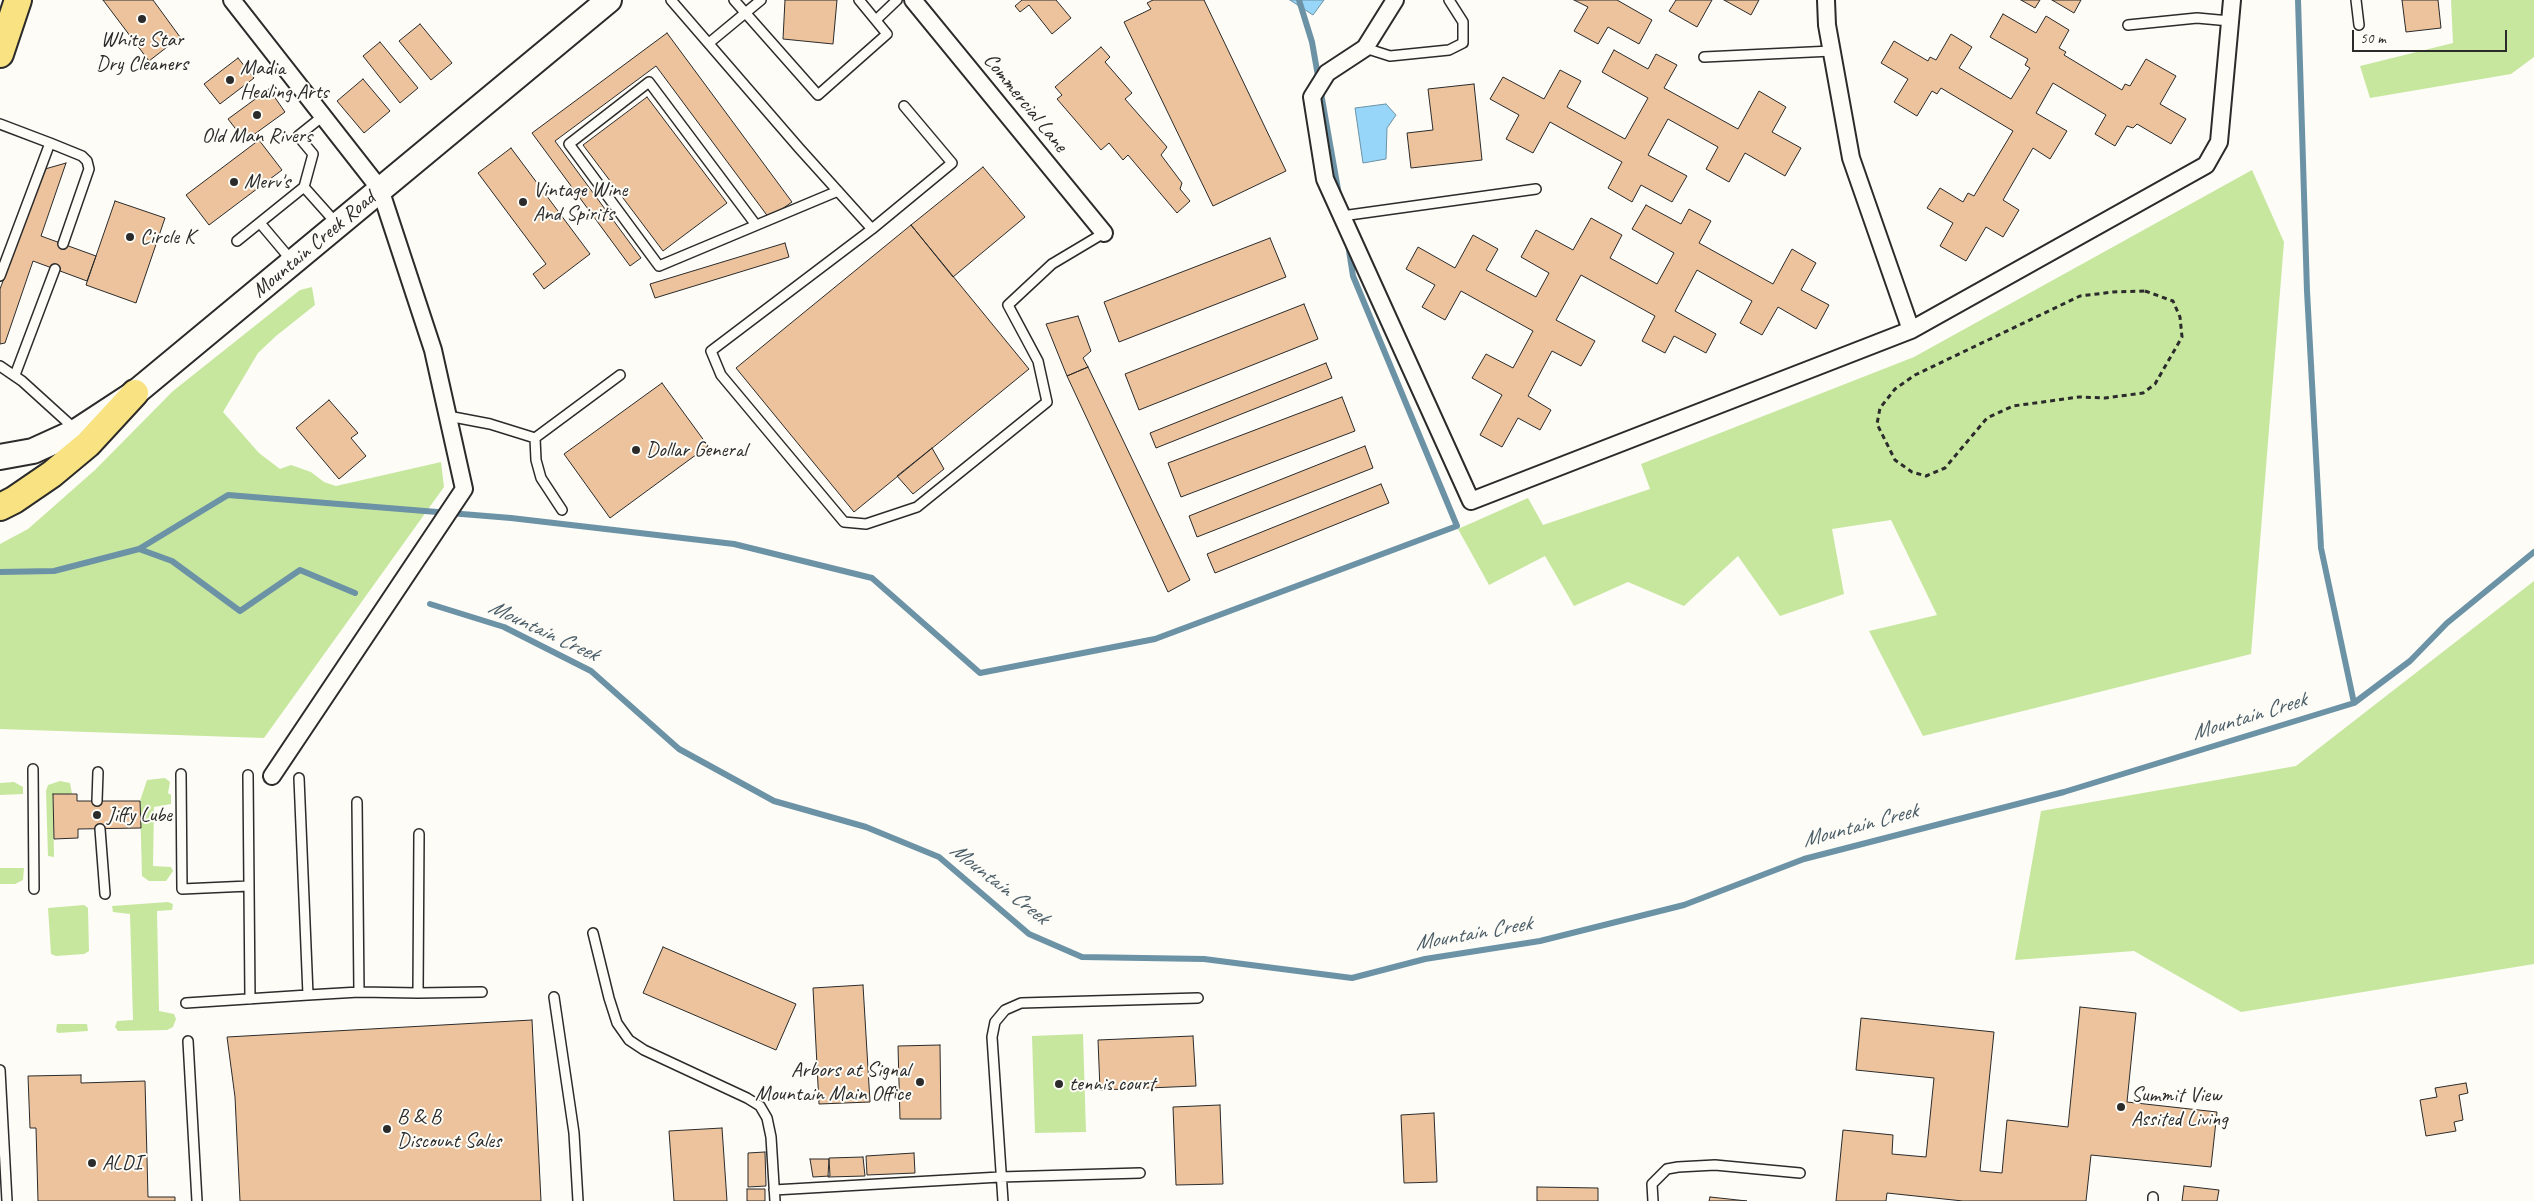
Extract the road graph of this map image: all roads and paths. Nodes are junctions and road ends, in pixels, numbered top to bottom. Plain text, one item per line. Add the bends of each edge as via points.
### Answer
1 (18, 0) edge
2 (232, 0) edge
3 (609, 0) edge
4 (670, 0) edge
5 (734, 0) edge
6 (761, 0) edge
7 (859, 0) edge
8 (897, 0) edge
9 (913, 0) edge
10 (1396, 0) edge
11 (1449, 0) edge
12 (1826, 0) edge
13 (2232, 0) edge
14 (2356, 0) edge
15 (746, 13) junction
16 (876, 20) junction
17 (2230, 21) junction
18 (2128, 25) dead end
19 (2359, 26) dead end
20 (709, 43) junction
21 (1366, 48) junction
22 (1832, 50) junction
23 (0, 54) edge
24 (1704, 57) dead end
25 (904, 106) dead end
26 (323, 116) junction
27 (0, 124) edge
28 (50, 143) junction
29 (304, 187) junction
30 (380, 189) junction
31 (1536, 189) dead end
32 (838, 191) junction
33 (1342, 216) junction
34 (260, 223) junction
35 (338, 225) junction
36 (756, 225) junction
37 (872, 229) junction
38 (1104, 233) joint
39 (238, 241) dead end
40 (63, 244) dead end
41 (3, 256) edge
42 (293, 262) junction
43 (55, 269) dead end
44 (0, 276) edge
45 (2180, 317) joint
46 (1910, 330) junction
47 (0, 366) edge
48 (620, 374) dead end
49 (15, 375) junction
50 (135, 393) junction
51 (448, 416) junction
52 (77, 431) junction
53 (535, 438) junction
54 (0, 458) edge
55 (0, 507) edge
56 (562, 510) dead end
57 (33, 769) dead end
58 (98, 772) dead end
59 (181, 774) dead end
60 (248, 775) dead end
61 (272, 776) dead end
62 (299, 778) dead end
63 (97, 801) dead end
64 (357, 802) dead end
65 (100, 829) dead end
66 (419, 834) dead end
67 (249, 886) junction
68 (34, 889) dead end
69 (105, 894) dead end
70 (593, 933) dead end
71 (359, 992) junction
72 (482, 992) dead end
73 (418, 993) junction
74 (308, 996) junction
75 (554, 997) dead end
76 (1198, 998) dead end
77 (250, 999) junction
78 (186, 1003) dead end
79 (188, 1041) dead end
80 (0, 1070) edge
81 (1140, 1173) dead end
82 (1800, 1173) dead end
83 (1000, 1177) junction
84 (774, 1190) junction
85 (7, 1201) edge
86 (197, 1201) edge
87 (578, 1201) edge
88 (775, 1201) edge
89 (1003, 1201) edge
90 (1653, 1201) edge

1 - 23 main road
2 - 26 street
3 - 30 main road, Mountain Creek Road
4 - 20 lane
5 - 15 lane
6 - 15 lane
7 - 16 lane
8 - 16 lane
9 - 38 street, Commercial Lane
10 - 21 street
11 - 21 lane via 1463,22 1463,43 1449,50 1390,56
12 - 22 street
13 - 17 street
14 - 19 lane
15 - 16 lane via 818,95 887,34
15 - 20 lane
17 - 18 lane via 2197,18
17 - 46 street via 2219,142 2206,165
20 - 32 lane
21 - 33 street via 1328,73 1312,97 1325,179
22 - 24 lane
22 - 46 street via 1851,158
25 - 37 lane via 952,163
26 - 29 lane via 298,136 312,154
26 - 30 street
27 - 28 lane
28 - 40 lane via 82,156 89,169
28 - 41 lane
29 - 34 lane
29 - 35 lane
30 - 35 main road, Mountain Creek Road
30 - 51 street via 433,350
31 - 33 lane
32 - 36 lane
32 - 37 lane
33 - 46 street via 1471,501
34 - 39 lane
34 - 42 lane
35 - 42 main road, Mountain Creek Road
36 - 36 lane via 659,266 569,144 649,82
37 - 38 lane via 712,350 722,375 844,522 866,524 917,507 1047,402 1038,361 1008,305 1052,264
41 - 44 lane
42 - 50 main road, Mountain Creek Road
43 - 49 lane
45 - 45 path via 2182,337 2155,384 2143,393 2013,406 1987,418 1945,468 1926,476 1912,472 1895,460 1877,424 1880,408 1895,388 1915,375 2080,296 2145,291 2173,301
47 - 49 lane
48 - 53 lane
49 - 52 lane
50 - 52 main road, Mountain Creek Road
50 - 55 main road via 88,444 52,474
51 - 53 lane via 490,424
51 - 61 street via 464,488
52 - 54 main road, Mountain Creek Road via 33,451
53 - 56 lane via 541,478
57 - 68 lane
58 - 63 lane
59 - 67 lane via 182,889
60 - 67 lane
62 - 74 lane
64 - 71 lane
65 - 69 lane
66 - 73 lane
67 - 77 lane
70 - 84 lane via 611,1006 617,1023 629,1040 760,1106 767,1118 771,1137
71 - 73 lane
71 - 74 lane
72 - 73 lane
74 - 77 lane
75 - 87 lane via 574,1133
76 - 83 lane via 1021,1003 1004,1010 995,1022 992,1037
77 - 78 lane
79 - 86 lane
80 - 85 lane
81 - 83 lane
82 - 90 lane via 1716,1165 1667,1169 1652,1184
83 - 84 lane
83 - 89 lane
84 - 88 lane

